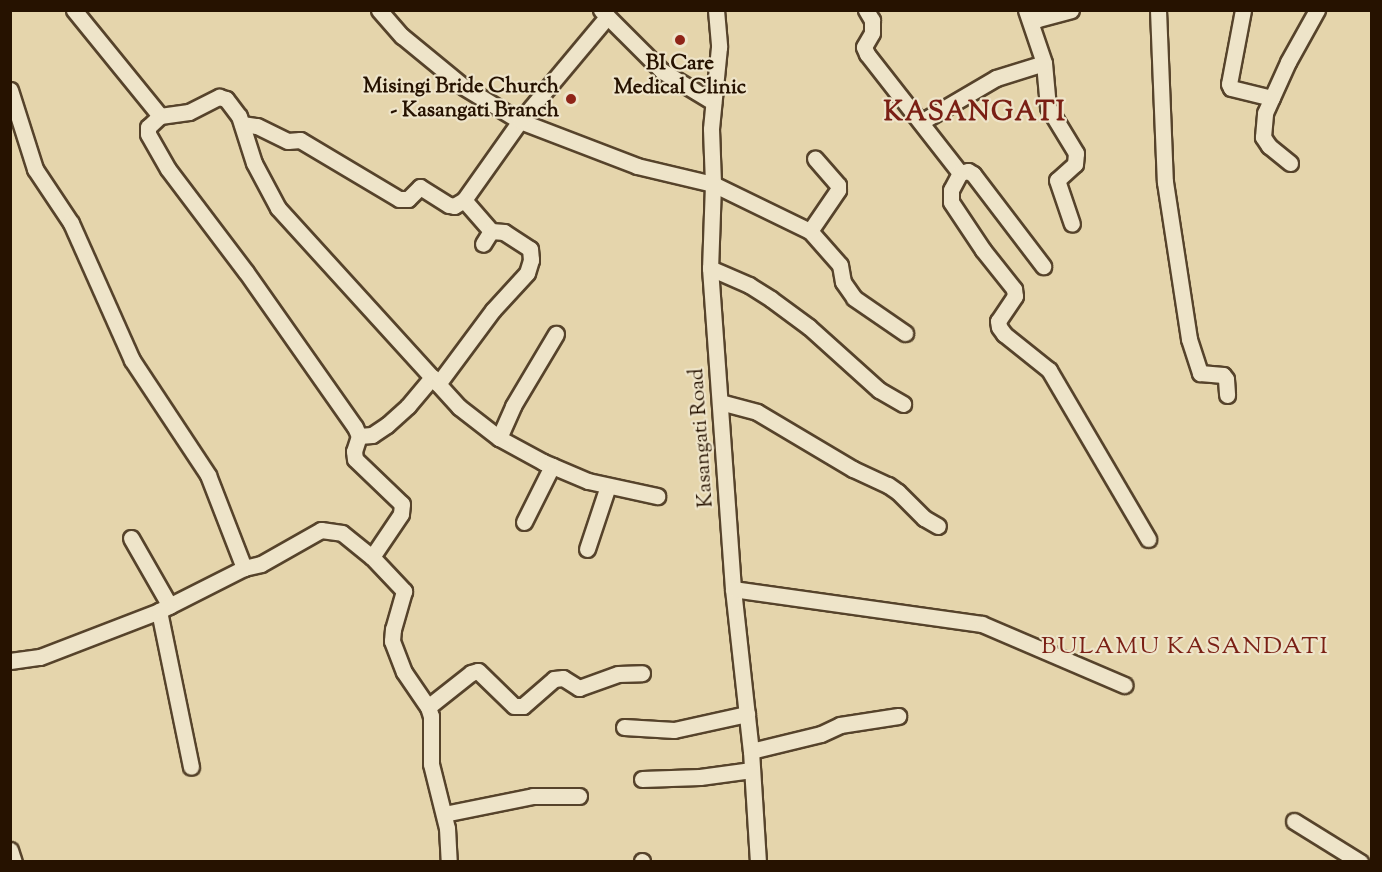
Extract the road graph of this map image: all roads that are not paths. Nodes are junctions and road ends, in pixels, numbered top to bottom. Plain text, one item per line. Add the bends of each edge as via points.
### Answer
1 (74, 10) edge
2 (379, 10) edge
3 (716, 10) edge
4 (866, 10) edge
5 (1071, 10) edge
6 (1158, 10) edge
7 (1243, 10) edge
8 (1317, 10) edge
9 (1027, 12) edge
10 (604, 14) edge
11 (1044, 63) junction
12 (10, 90) edge
13 (1272, 98) junction
14 (713, 102) junction
15 (160, 116) junction
16 (520, 121) junction
17 (921, 122) junction
18 (242, 124) junction
19 (17, 134) edge
20 (815, 159) dead end
21 (1290, 163) dead end
22 (960, 173) junction
23 (713, 184) junction
24 (464, 200) junction
25 (1072, 224) dead end
26 (810, 231) junction
27 (1043, 266) dead end
28 (710, 268) junction
29 (905, 333) dead end
30 (556, 334) dead end
31 (435, 381) junction
32 (1227, 395) dead end
33 (720, 402) junction
34 (903, 404) dead end
35 (359, 436) junction
36 (499, 438) junction
37 (552, 466) junction
38 (608, 486) junction
39 (657, 496) dead end
40 (524, 522) dead end
41 (938, 526) dead end
42 (131, 538) dead end
43 (1148, 539) dead end
44 (587, 549) dead end
45 (372, 557) junction
46 (244, 568) junction
47 (733, 589) junction
48 (165, 609) junction
49 (10, 661) edge
50 (642, 673) dead end
51 (1124, 685) dead end
52 (428, 707) junction
53 (747, 714) junction
54 (898, 716) dead end
55 (624, 727) dead end
56 (751, 751) junction
57 (191, 767) dead end
58 (752, 770) junction
59 (642, 779) dead end
60 (579, 796) dead end
61 (444, 814) junction
62 (1293, 821) dead end
63 (10, 850) edge
64 (14, 861) edge
65 (449, 861) edge
66 (758, 861) edge
67 (1360, 861) edge

1 - 15 street
2 - 16 street via 402,36 464,87
3 - 14 street, Kasangati Road via 719,47
4 - 17 street via 872,26 864,47 867,54
5 - 9 street via 1038,19
6 - 32 street via 1165,182 1190,339 1200,373 1223,375
7 - 13 street via 1230,88
8 - 13 street
9 - 11 street
10 - 14 street via 662,71
10 - 16 street
11 - 17 street via 996,78
11 - 25 street via 1048,106 1076,153 1074,164 1057,180
12 - 19 street
13 - 21 street via 1265,113 1263,137
14 - 23 street, Kasangati Road
15 - 18 street via 189,112 219,97 233,106
15 - 35 street via 148,127 148,134 168,169 246,272
16 - 23 street via 637,166
16 - 24 street
17 - 22 street
18 - 24 street via 288,141 300,140 399,199 408,199 420,187 449,205
18 - 31 street via 254,163 279,208
19 - 46 street via 71,223 132,360 208,475
20 - 26 street via 838,190
22 - 27 street via 973,174
22 - 43 street via 951,190 951,202 1014,289 1015,296 998,321 999,327 1049,370
23 - 26 street
23 - 28 street, Kasangati Road
24 - 31 street via 487,237 504,232 521,240 530,249 531,260 527,273
26 - 29 street via 840,265 843,282 854,298
28 - 33 street, Kasangati Road
28 - 34 street via 771,299 809,327 879,390
30 - 36 street via 513,406
31 - 35 street via 387,425 372,435
31 - 36 street via 473,419
33 - 41 street via 757,412 853,469 888,485
33 - 47 street, Kasangati Road
35 - 45 street via 355,459 398,499 402,509
36 - 37 street
37 - 38 street
37 - 40 street
38 - 39 street
38 - 44 street
42 - 48 street
45 - 46 street via 342,533 327,529 261,564
45 - 52 street via 404,591 392,641 404,672
46 - 48 street
47 - 51 street via 982,624
47 - 53 street, Kasangati Road
48 - 49 street via 40,657
48 - 57 street
50 - 52 street via 618,674 579,688 563,678 554,678 523,706 514,706 478,671
52 - 61 street via 432,730 430,764
53 - 55 street via 674,730
53 - 56 street, Kasangati Road
54 - 56 street via 840,725 821,734
56 - 58 street, Kasangati Road
58 - 59 street
58 - 66 street, Kasangati Road
60 - 61 street via 534,796
61 - 65 street
62 - 67 street
63 - 64 street

